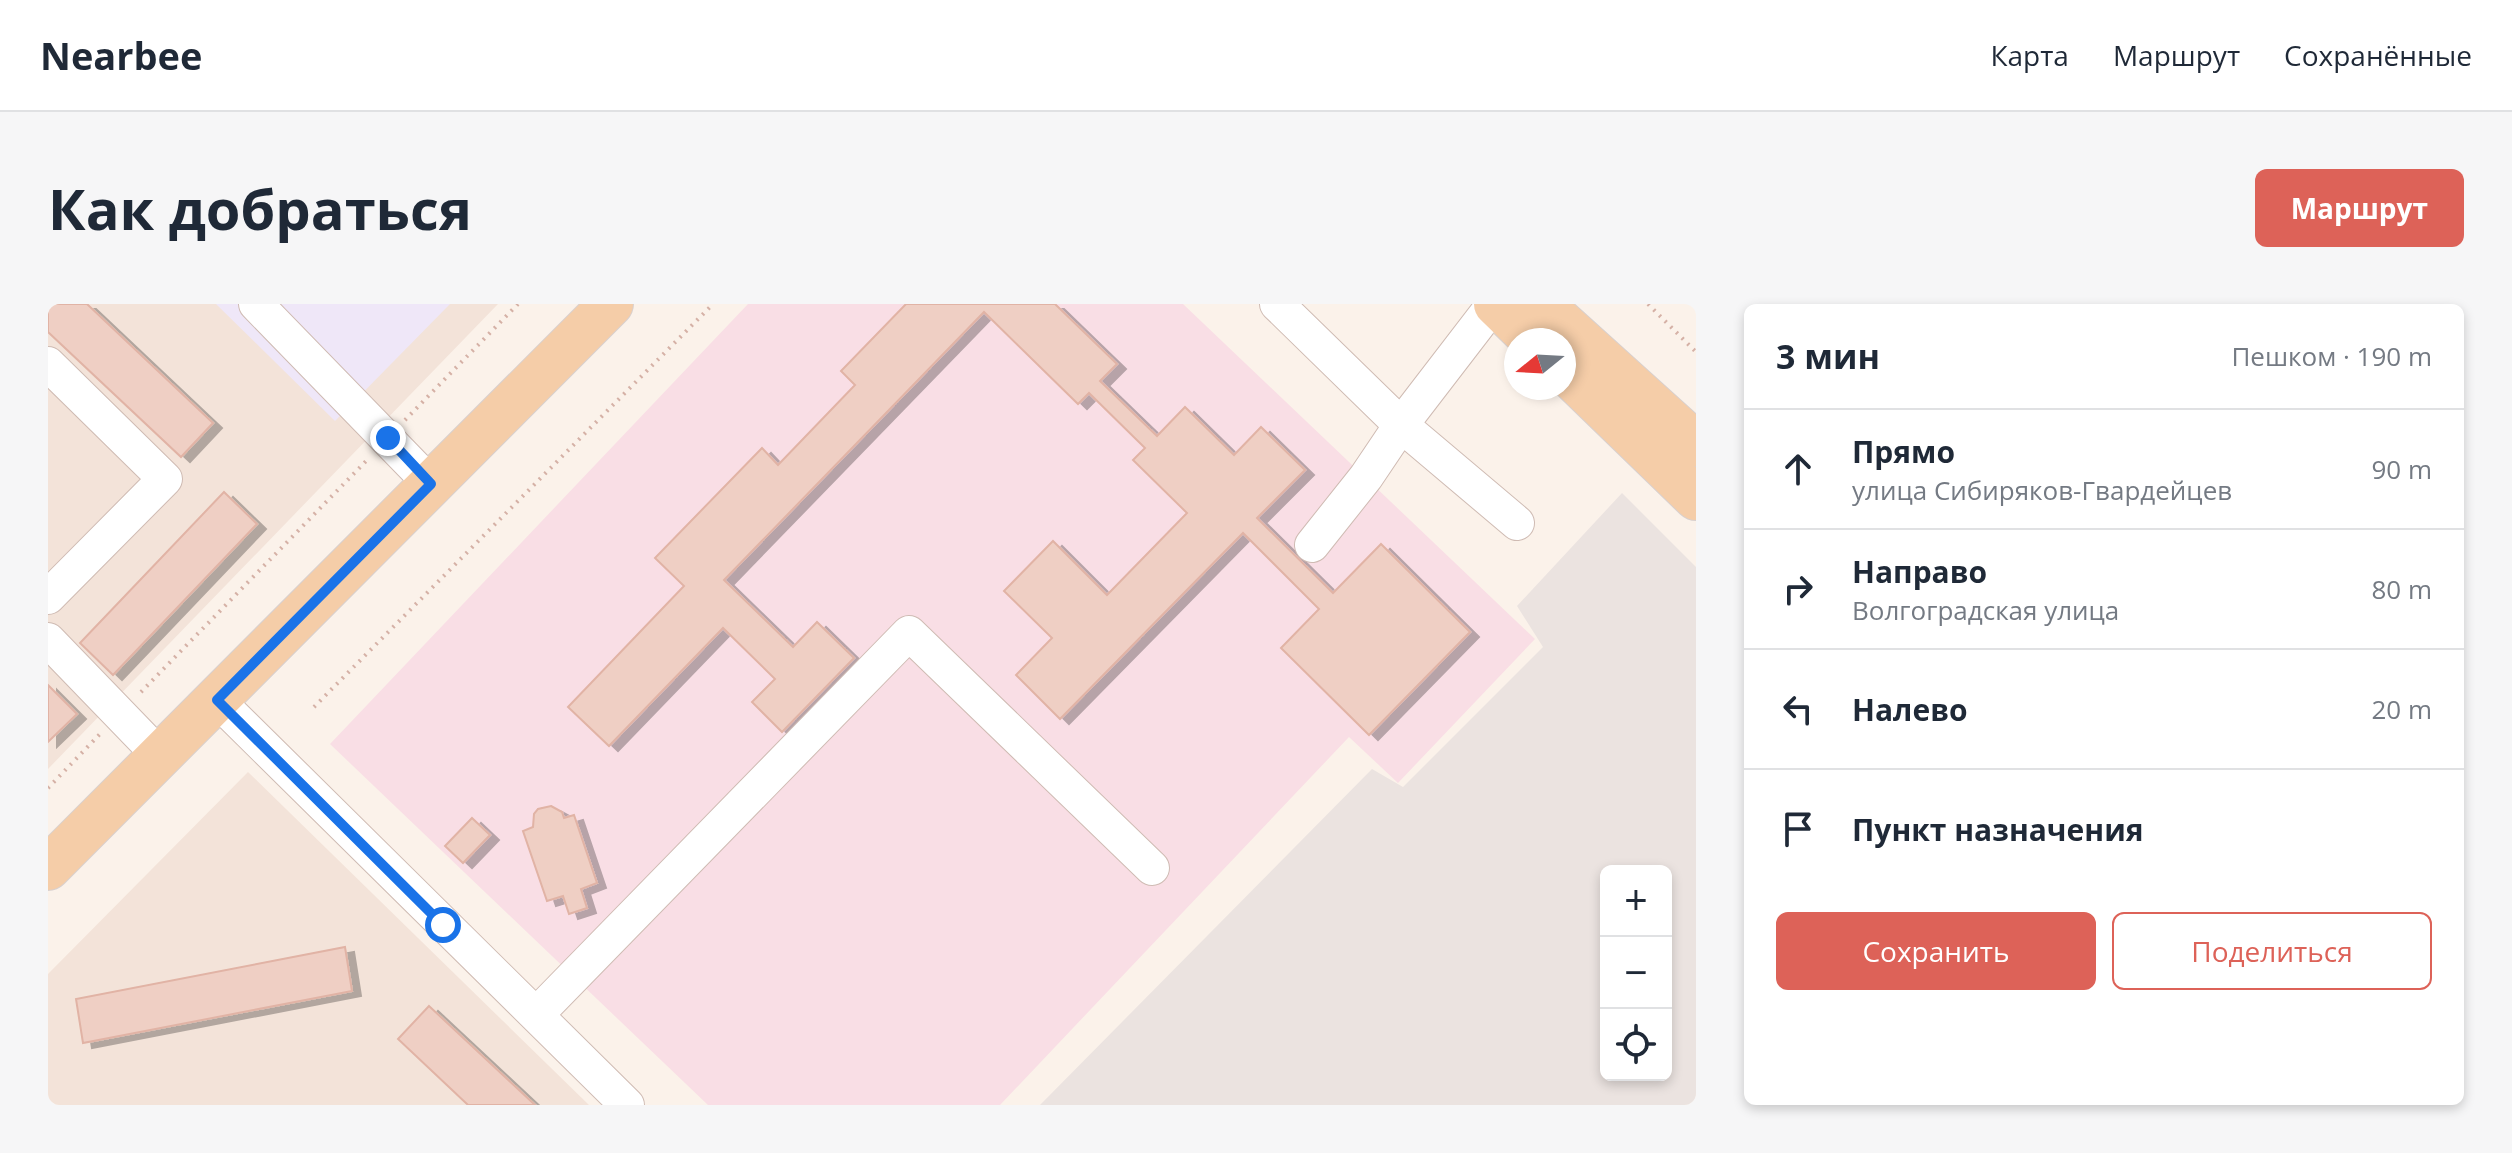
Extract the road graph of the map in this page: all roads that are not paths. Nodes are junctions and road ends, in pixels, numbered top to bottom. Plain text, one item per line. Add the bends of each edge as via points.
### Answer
1 (256, 304) edge
2 (611, 304) edge
3 (1277, 304) edge
4 (1495, 304) edge
5 (1541, 304) edge
6 (1520, 328) edge
7 (48, 364) edge
8 (1576, 382) edge
9 (1401, 425) junction
10 (1696, 444) edge
11 (431, 484) junction
12 (1696, 498) edge
13 (1517, 523) dead end
14 (1312, 545) dead end
15 (48, 597) edge
16 (48, 640) edge
17 (217, 700) junction
18 (161, 757) junction
19 (48, 868) edge
20 (1152, 868) dead end
21 (536, 1015) junction
22 (627, 1105) edge

1 - 11 street
2 - 11 main road
3 - 9 street
4 - 6 main road
4 - 9 street
5 - 10 main road
7 - 15 street via 165,479
8 - 12 main road
9 - 13 street
9 - 14 street
11 - 17 main road
16 - 18 street
17 - 18 main road
17 - 21 street
18 - 19 main road
20 - 21 street via 909,633
21 - 22 street

